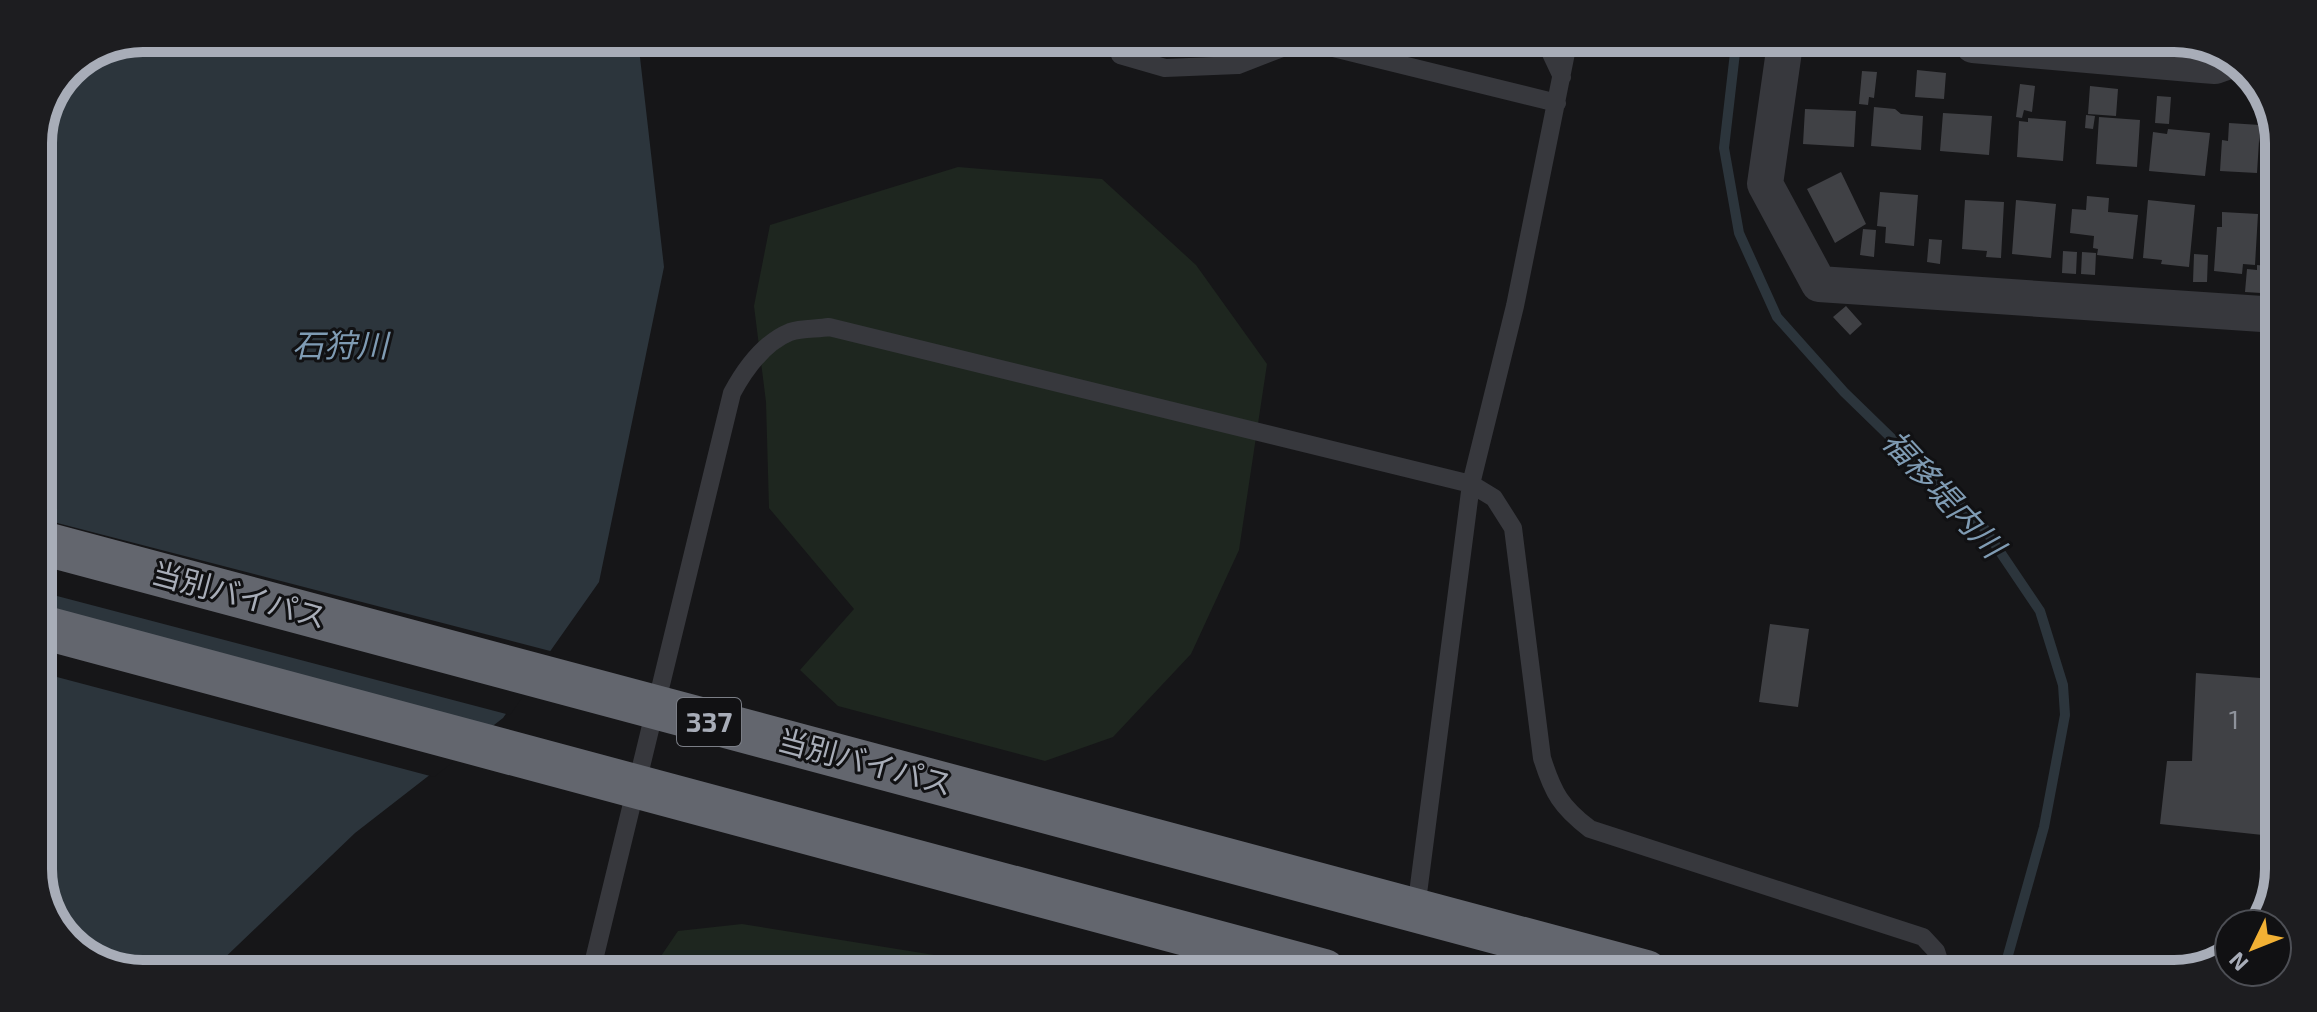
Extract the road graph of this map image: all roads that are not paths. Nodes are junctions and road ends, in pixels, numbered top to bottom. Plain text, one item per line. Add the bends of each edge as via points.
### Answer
1 (1272, 52) edge
2 (1350, 52) edge
3 (1550, 52) edge
4 (1566, 52) edge
5 (1784, 52) edge
6 (2053, 52) edge
7 (1120, 55) dead end
8 (2220, 64) edge
9 (1562, 77) junction
10 (1557, 103) junction
11 (2265, 314) edge
12 (1471, 484) junction
13 (52, 546) edge
14 (52, 630) edge
15 (1398, 905) junction
16 (594, 960) edge
17 (1283, 960) edge
18 (1602, 960) edge
19 (1939, 960) edge

1 - 7 lane via 1238,65 1165,68
2 - 10 lane
3 - 9 lane
4 - 9 lane
5 - 11 street via 1765,184 1819,284
6 - 8 street
9 - 10 lane
10 - 12 lane
12 - 15 lane
12 - 16 lane via 829,327 790,332 764,349 732,393
12 - 19 lane via 1494,498 1513,528 1542,758 1551,788 1566,811 1590,829 1923,937
13 - 15 highway, 当別バイパス / 337
14 - 17 highway
15 - 18 highway, 当別バイパス / 337

